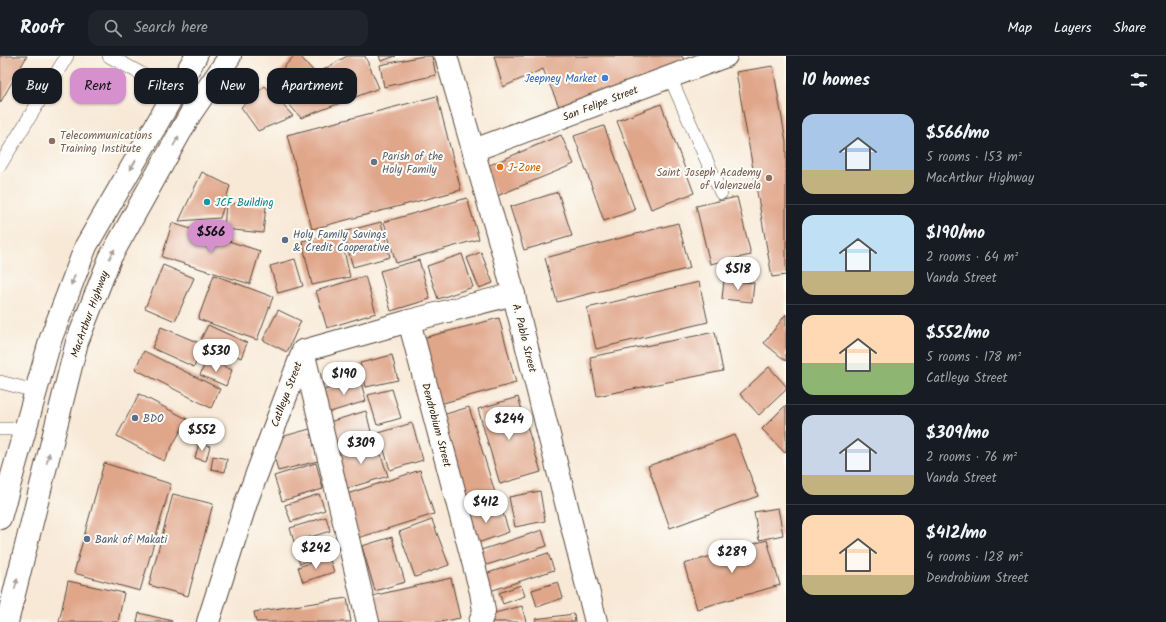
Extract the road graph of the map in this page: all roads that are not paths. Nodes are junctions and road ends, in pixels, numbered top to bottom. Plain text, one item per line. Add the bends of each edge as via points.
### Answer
1 (67, 56) edge
2 (109, 56) edge
3 (196, 56) edge
4 (230, 56) edge
5 (446, 56) edge
6 (726, 56) edge
7 (189, 68) edge
8 (134, 70) edge
9 (670, 77) junction
10 (168, 104) edge
11 (474, 150) junction
12 (0, 165) edge
13 (721, 193) dead end
14 (514, 294) junction
15 (409, 321) junction
16 (303, 351) junction
17 (0, 382) edge
18 (35, 391) junction
19 (0, 429) edge
20 (25, 429) junction
21 (0, 518) edge
22 (7, 622) edge
23 (208, 622) edge
24 (368, 622) edge
25 (480, 622) edge
26 (596, 622) edge

1 - 12 lane
2 - 8 lane
3 - 7 main road
22 -> 4 main road, MacArthur Highway via 76,342 110,258 191,113
5 - 11 main road, A. Pablo Street
6 - 9 main road, San Felipe Street
9 - 11 main road, San Felipe Street
9 - 13 lane
10 -> 18 main road via 86,246 51,338
11 - 14 main road, A. Pablo Street
14 - 15 main road, Catlleya Street
14 - 26 main road, A. Pablo Street
15 - 16 main road, Catlleya Street
15 - 25 main road, Dendrobium Street via 482,592 484,611
16 - 23 main road, Catlleya Street via 246,500
16 - 24 main road
17 - 18 lane
18 - 20 main road
19 - 20 lane
20 - 21 main road

